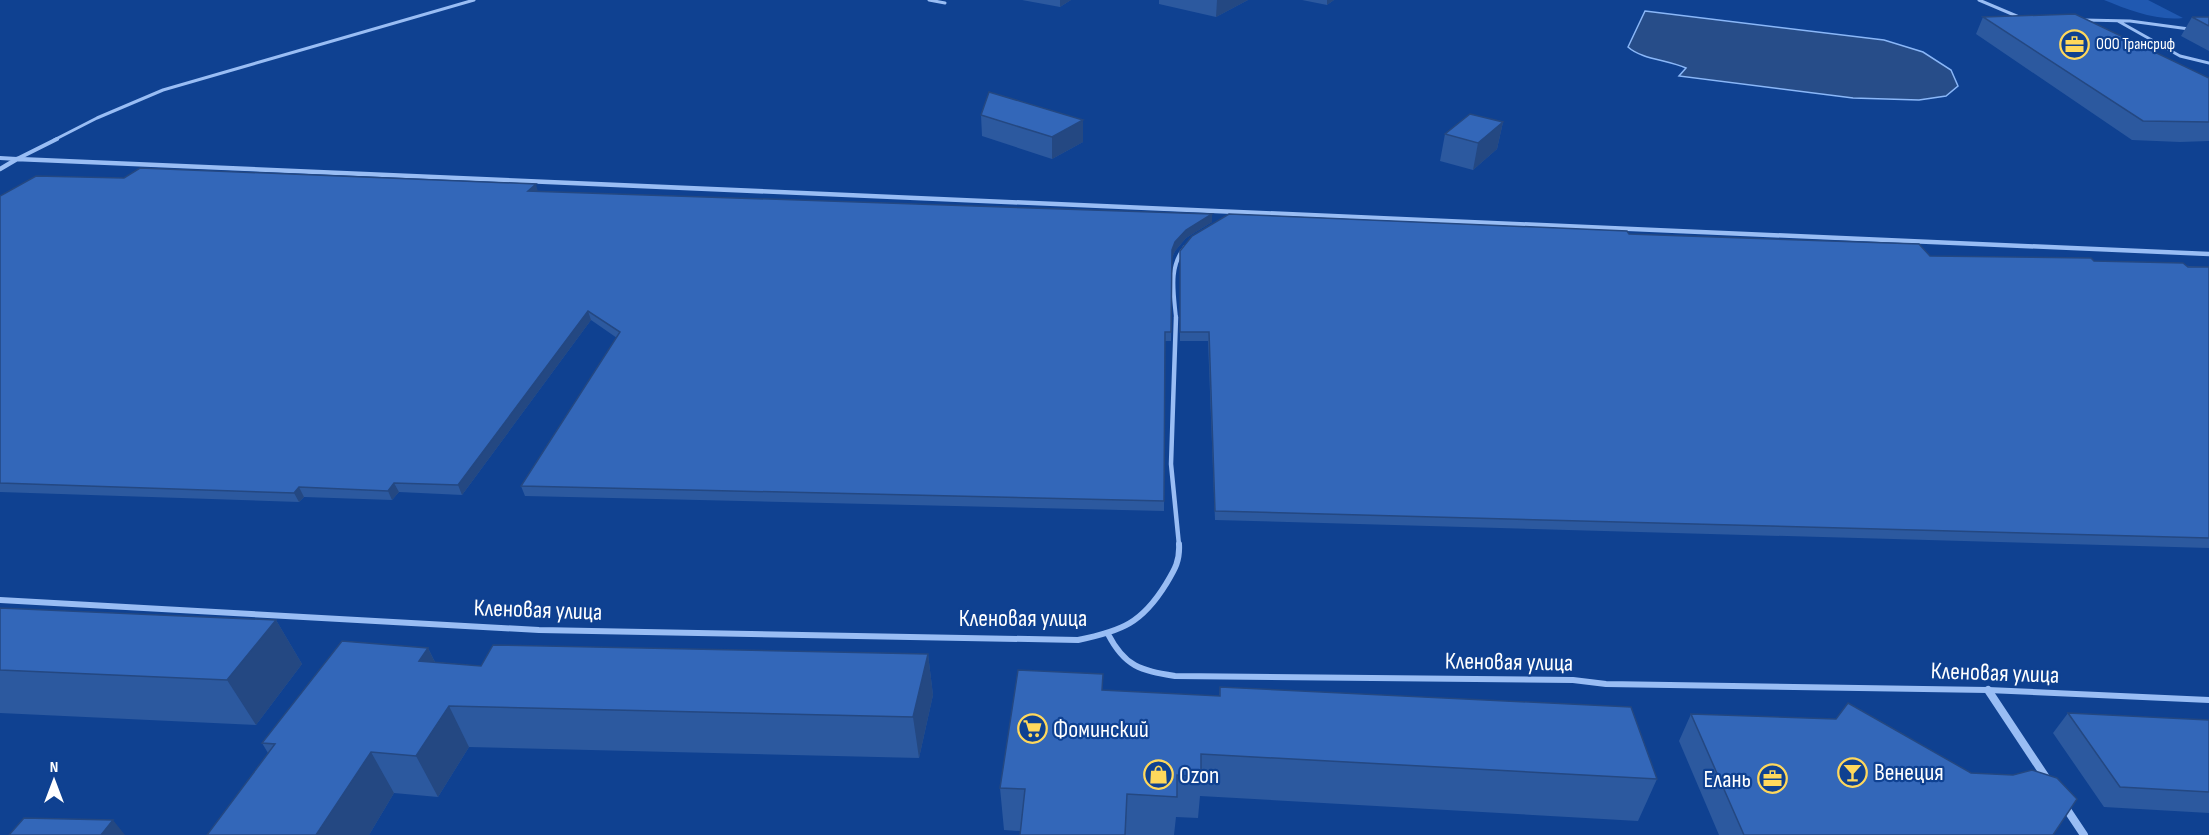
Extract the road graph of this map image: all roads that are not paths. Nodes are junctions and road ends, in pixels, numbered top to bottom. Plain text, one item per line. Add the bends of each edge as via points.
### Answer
1 (474, 0) edge
2 (929, 0) edge
3 (1979, 0) edge
4 (945, 3) dead end
5 (2028, 20) edge
6 (2081, 20) edge
7 (2116, 20) junction
8 (2198, 31) edge
9 (2209, 63) edge
10 (0, 158) edge
11 (17, 159) junction
12 (0, 169) edge
13 (1240, 212) junction
14 (1231, 217) edge
15 (1193, 239) edge
16 (2209, 254) edge
17 (0, 600) edge
18 (1108, 634) junction
19 (1988, 690) junction
20 (2209, 700) edge
21 (2052, 787) edge
22 (2058, 796) edge
23 (2084, 835) edge

1 - 11 lane via 162,90
2 - 4 lane
3 - 5 lane
6 - 7 lane
7 - 8 lane
7 - 9 lane via 2180,56
10 - 11 lane
11 - 12 street
11 - 13 street
13 - 14 lane
13 - 16 street
15 - 18 lane via 1178,253 1175,272 1171,480 1179,562 1152,607 1131,625
17 - 18 lane, Кленовая улица via 539,630 1078,640
18 - 19 lane, Кленовая улица via 1115,650 1136,669 1175,676
19 - 20 lane, Кленовая улица
19 - 21 street
22 - 23 street

